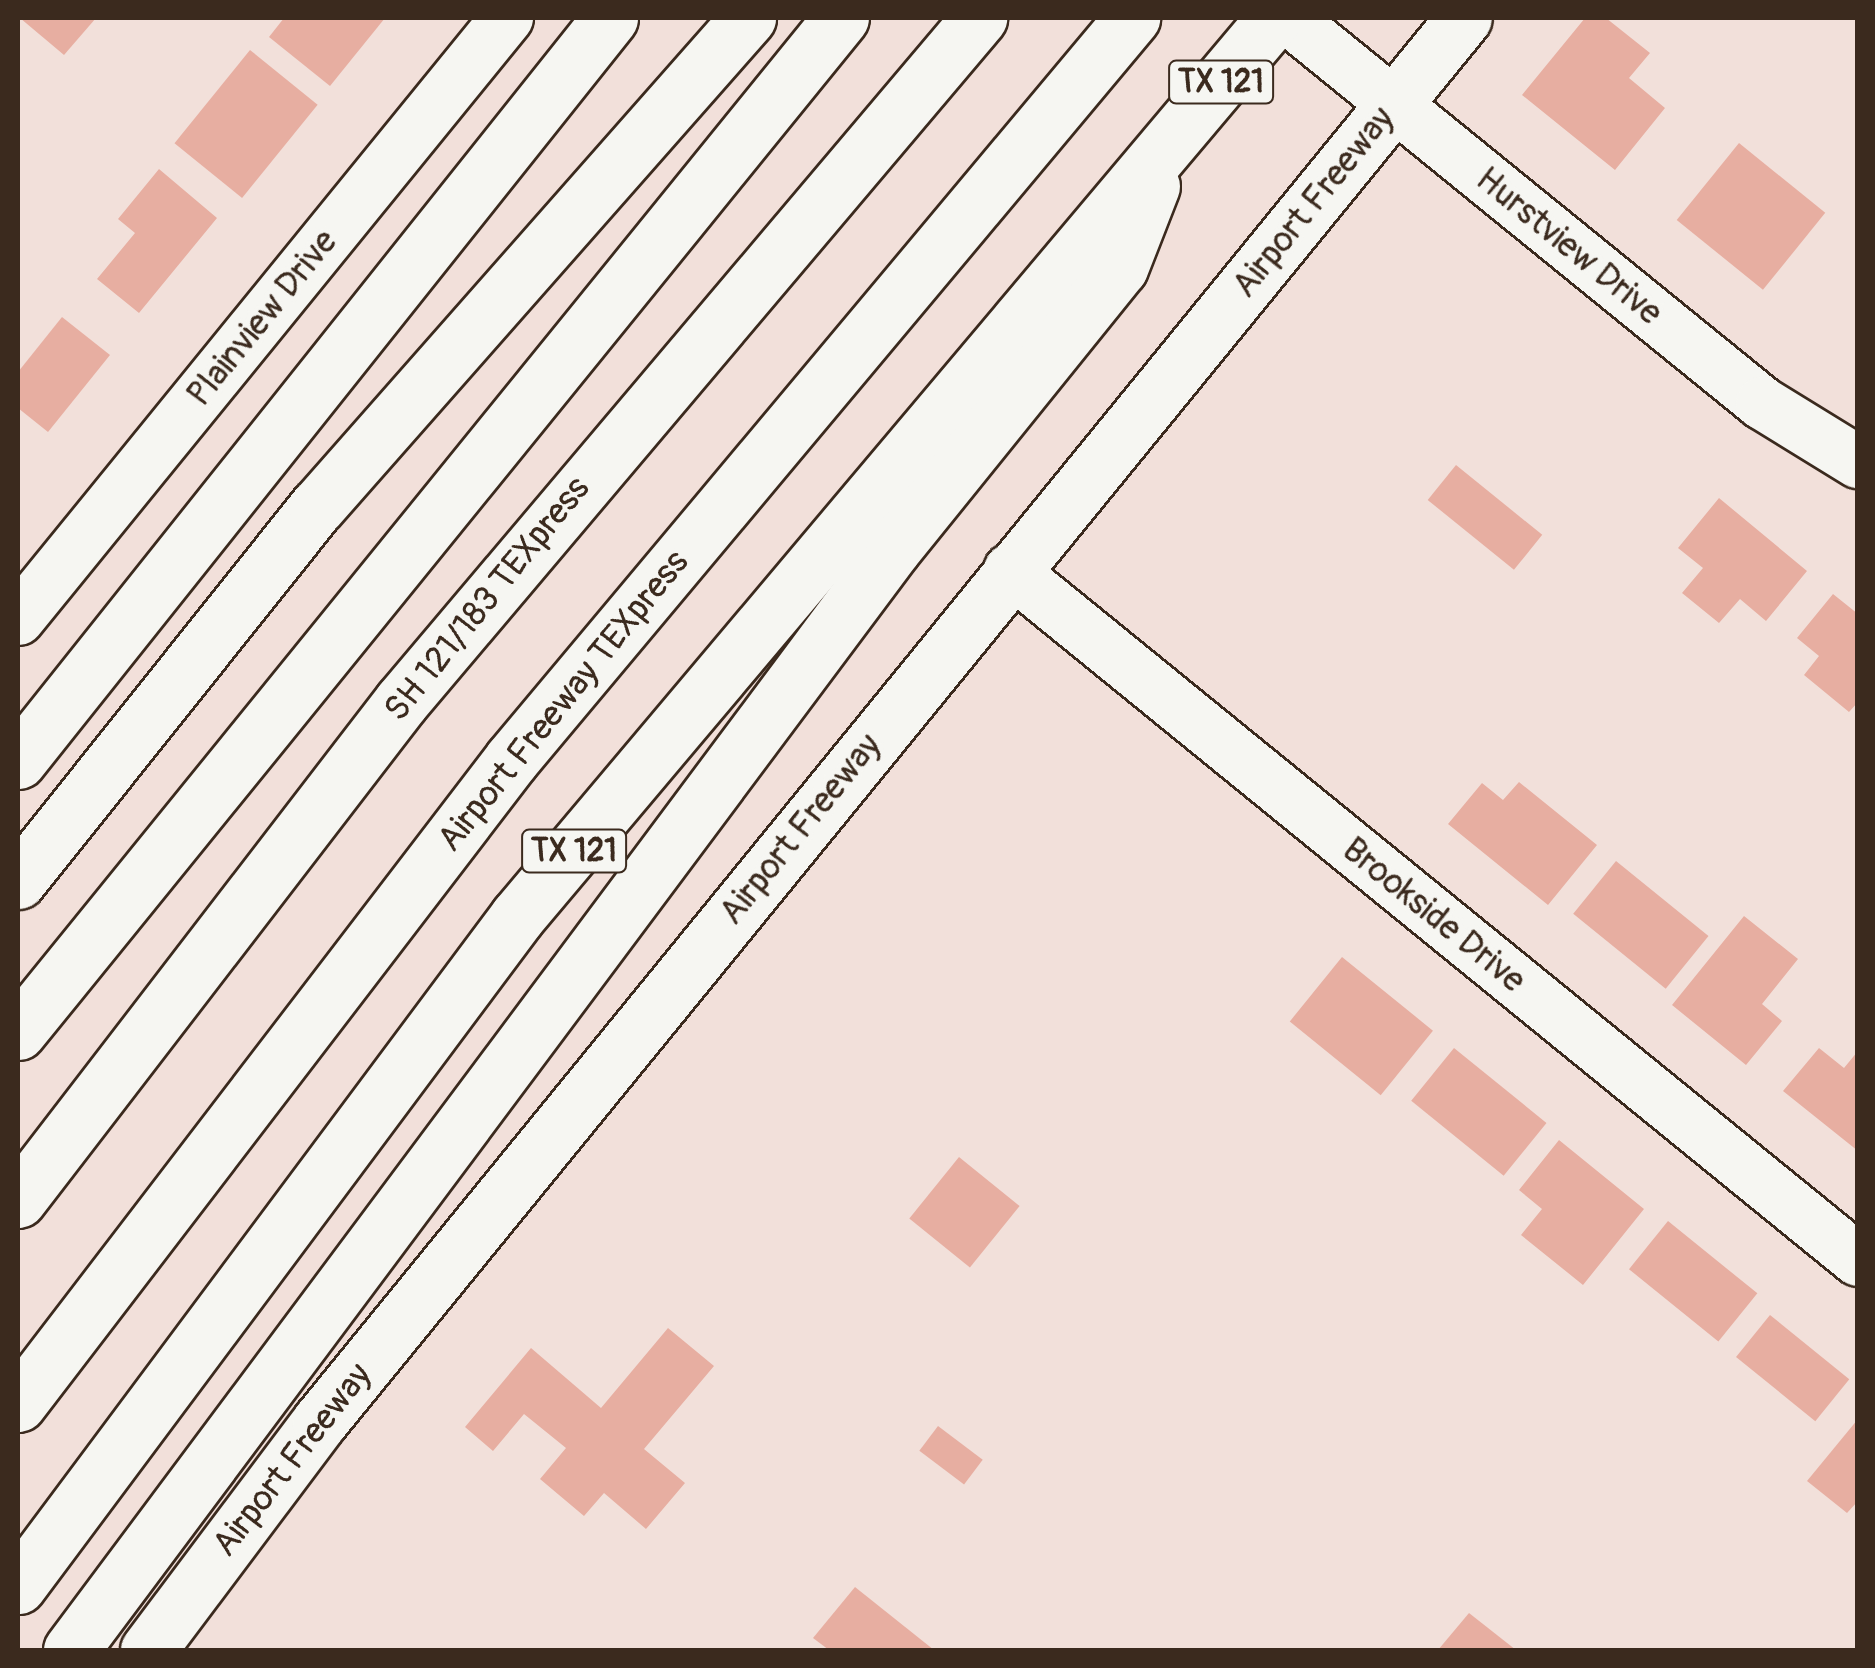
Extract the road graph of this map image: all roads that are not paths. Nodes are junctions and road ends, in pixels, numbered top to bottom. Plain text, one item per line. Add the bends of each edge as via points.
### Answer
1 (507, 18) edge
2 (610, 18) edge
3 (748, 18) edge
4 (841, 18) edge
5 (979, 18) edge
6 (1132, 18) edge
7 (1274, 18) edge
8 (1288, 18) edge
9 (1464, 18) edge
10 (1394, 104) junction
11 (1168, 146) junction
12 (1858, 462) edge
13 (1010, 570) junction
14 (18, 620) edge
15 (18, 762) edge
16 (18, 881) edge
17 (18, 1032) edge
18 (18, 1200) edge
19 (1858, 1260) edge
20 (18, 1404) edge
21 (18, 1586) edge
22 (71, 1650) edge
23 (148, 1650) edge

1 - 14 street, Plainview Drive
2 - 15 main road
3 - 16 main road via 317,507
4 - 17 main road
5 - 18 main road, SH 121/183 TEXpress via 401,702
6 - 20 main road, Airport Freeway TEXpress via 511,760
7 - 11 main road, TX 121
8 - 10 street, Hurstview Drive
9 - 10 main road, Airport Freeway
10 - 12 street, Hurstview Drive via 1762,403
10 - 13 main road, Airport Freeway
11 - 21 main road, TX 121 via 517,918
11 - 22 main road via 1120,268 892,550
13 - 19 street, Brookside Drive
13 - 23 main road, Airport Freeway via 320,1421

